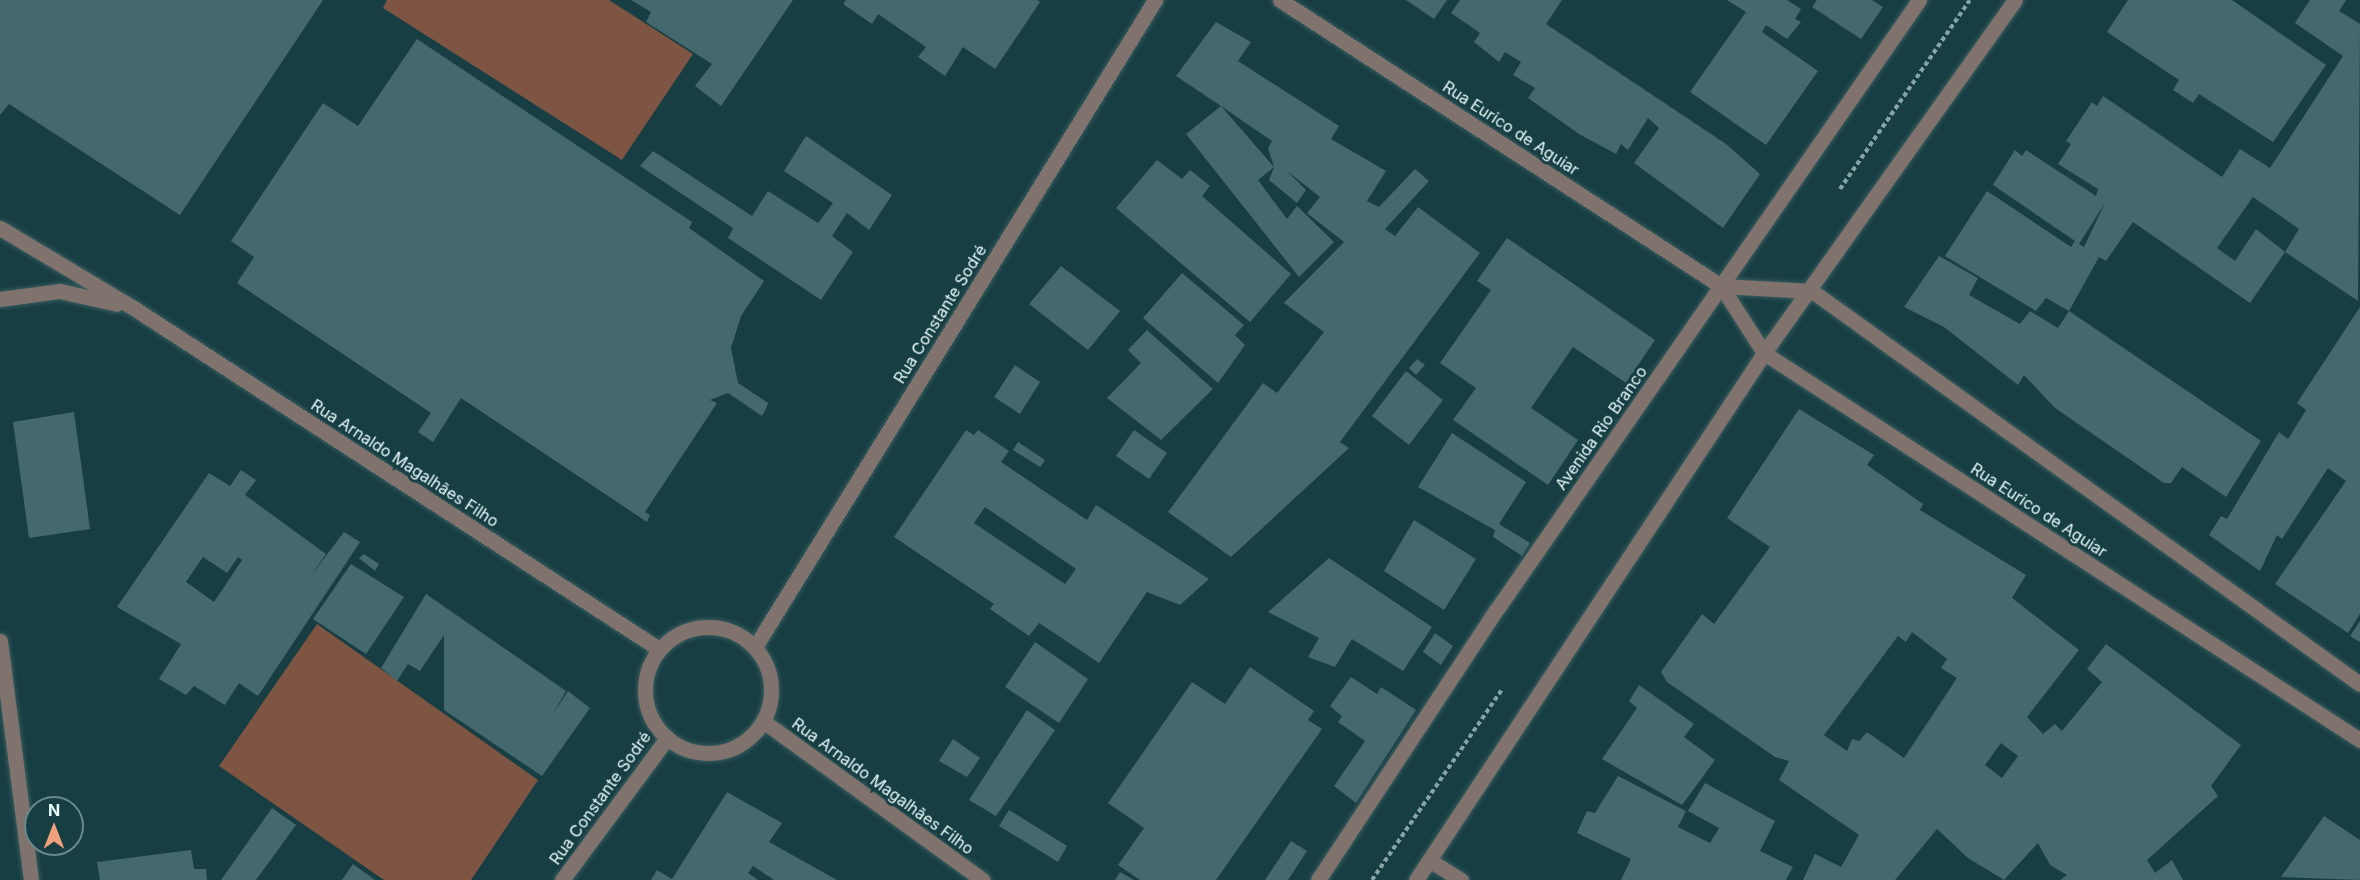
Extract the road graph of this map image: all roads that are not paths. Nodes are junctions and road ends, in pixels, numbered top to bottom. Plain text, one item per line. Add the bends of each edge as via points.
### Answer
1 (1155, 0) edge
2 (1280, 0) edge
3 (1919, 0) edge
4 (2015, 0) edge
5 (0, 228) edge
6 (1721, 286) junction
7 (1812, 291) junction
8 (0, 299) edge
9 (132, 307) junction
10 (1764, 352) junction
11 (0, 641) edge
12 (755, 647) junction
13 (659, 649) junction
14 (2360, 684) edge
15 (763, 721) junction
16 (667, 738) junction
17 (2360, 740) edge
18 (1429, 861) junction
19 (31, 880) edge
20 (562, 880) edge
21 (983, 880) edge
22 (1318, 880) edge
23 (1416, 880) edge
24 (1461, 880) edge

1 - 12 street, Rua Constante Sodré
2 - 6 street, Rua Eurico de Aguiar
3 - 6 street, Avenida Rio Branco
4 - 7 street
5 - 9 street, Rua Arnaldo Magalhães Filho
6 - 7 street, Rua Eurico de Aguiar
6 - 10 street, Rua Eurico de Aguiar
6 - 22 street, Avenida Rio Branco via 1497,609
7 - 10 street
7 - 14 street
8 - 9 street, Rua Arnaldo Magalhães Filho via 60,291
9 - 13 street, Rua Arnaldo Magalhães Filho
10 - 17 street, Rua Eurico de Aguiar
10 - 18 street
11 - 19 street
12 - 13 street via 733,632 706,627 681,632
12 - 15 street via 771,683
13 - 16 street via 645,685 654,723
15 - 16 street via 729,749 708,753
15 - 21 street, Rua Arnaldo Magalhães Filho
16 - 20 street, Rua Constante Sodré
18 - 23 street
18 - 24 street

